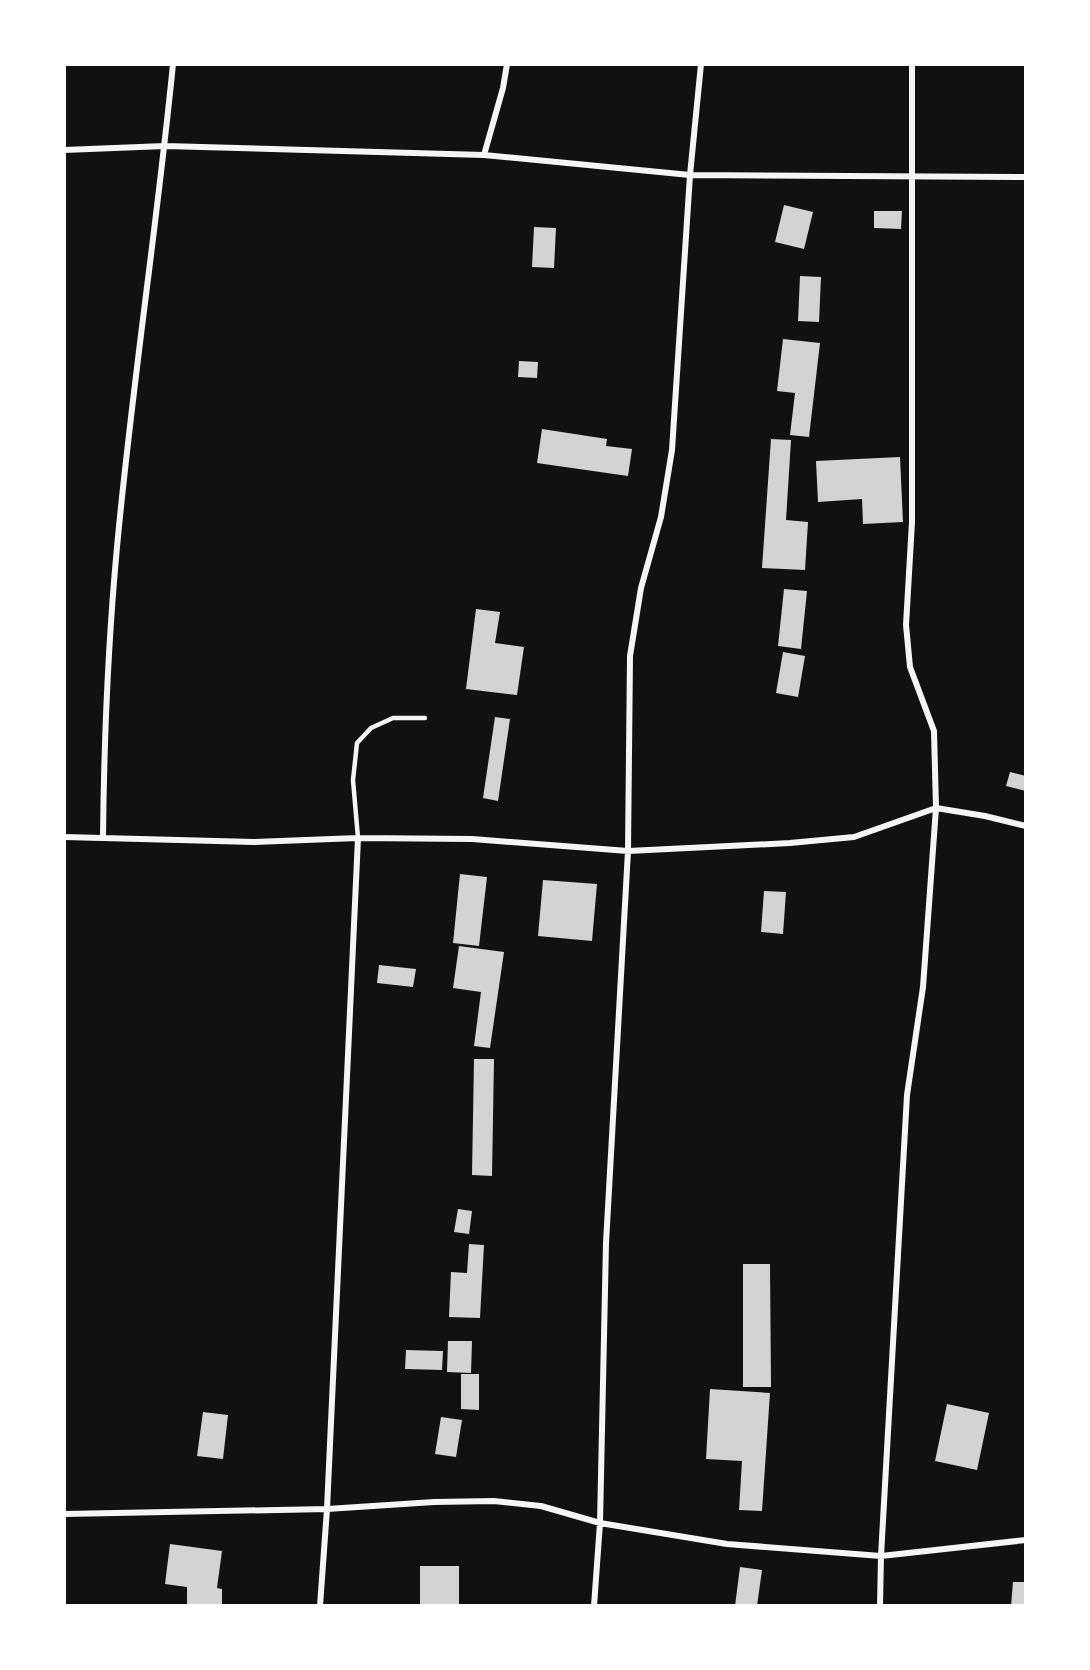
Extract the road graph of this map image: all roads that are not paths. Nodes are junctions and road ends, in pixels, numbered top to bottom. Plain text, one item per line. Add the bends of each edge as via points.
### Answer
1 (173, 64) edge
2 (507, 64) edge
3 (701, 64) edge
4 (912, 64) edge
5 (165, 147) junction
6 (64, 150) edge
7 (484, 155) junction
8 (690, 175) junction
9 (913, 176) junction
10 (1026, 177) edge
11 (425, 718) dead end
12 (936, 808) junction
13 (1026, 826) edge
14 (64, 837) edge
15 (103, 837) junction
16 (358, 838) junction
17 (628, 851) junction
18 (327, 1509) junction
19 (64, 1514) edge
20 (600, 1523) junction
21 (1026, 1540) edge
22 (881, 1556) junction
23 (320, 1605) edge
24 (594, 1605) edge
25 (880, 1605) edge

1 - 5 street
2 - 7 street
3 - 8 street
4 - 9 street
5 - 6 street
5 - 7 street
5 - 15 street via 117,546 106,700
7 - 8 street
8 - 9 street
8 - 17 street via 672,450 630,656
9 - 10 street
9 - 12 street via 912,522 906,626 910,667 934,731
11 - 16 lane via 393,718 371,728 357,743 353,780
12 - 13 street
12 - 17 street via 854,837
12 - 22 street via 923,987 907,1095
14 - 15 street
15 - 16 street via 254,842
16 - 17 street via 472,839
16 - 18 street
17 - 20 street via 606,1243
18 - 19 street
18 - 20 street via 494,1501 541,1506
18 - 23 street
20 - 22 street via 727,1544
20 - 24 street
21 - 22 street
22 - 25 street

